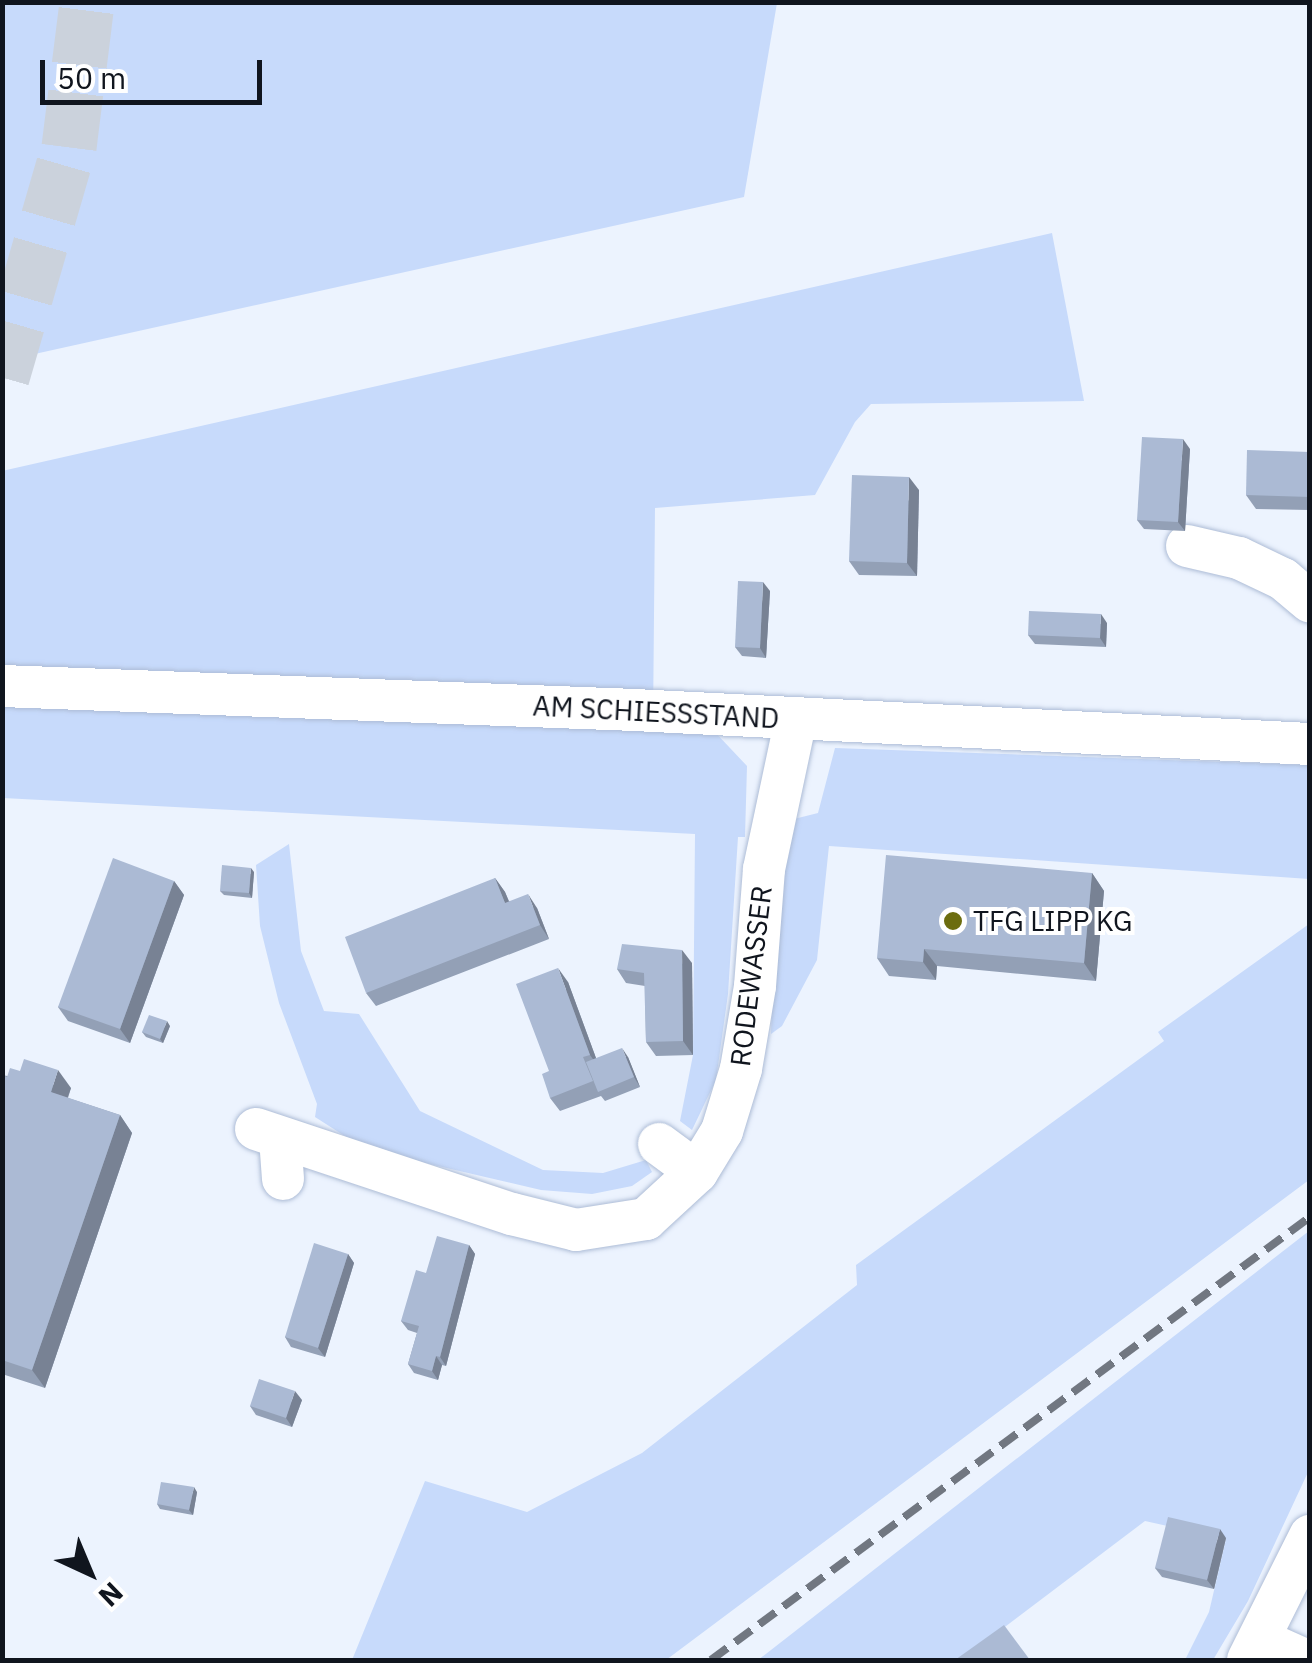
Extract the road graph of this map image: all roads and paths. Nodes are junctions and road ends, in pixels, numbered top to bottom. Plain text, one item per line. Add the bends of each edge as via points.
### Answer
1 (1187, 546) dead end
2 (1310, 602) edge
3 (2, 686) edge
4 (796, 719) junction
5 (1310, 744) edge
6 (659, 1144) dead end
7 (273, 1149) dead end
8 (696, 1172) junction
9 (1310, 1536) edge
10 (1254, 1650) edge
11 (1305, 1660) edge

1 - 2 street via 1239,558 1283,579
3 - 4 street, AM SCHIESSSTAND via 700,697
4 - 5 street, AM SCHIESSSTAND
4 - 8 street, RODEWASSER via 764,868 755,986 760,1072
6 - 8 street
7 - 8 street, RODEWASSER via 434,1197 602,1236 646,1218
9 - 10 street
10 - 11 street

